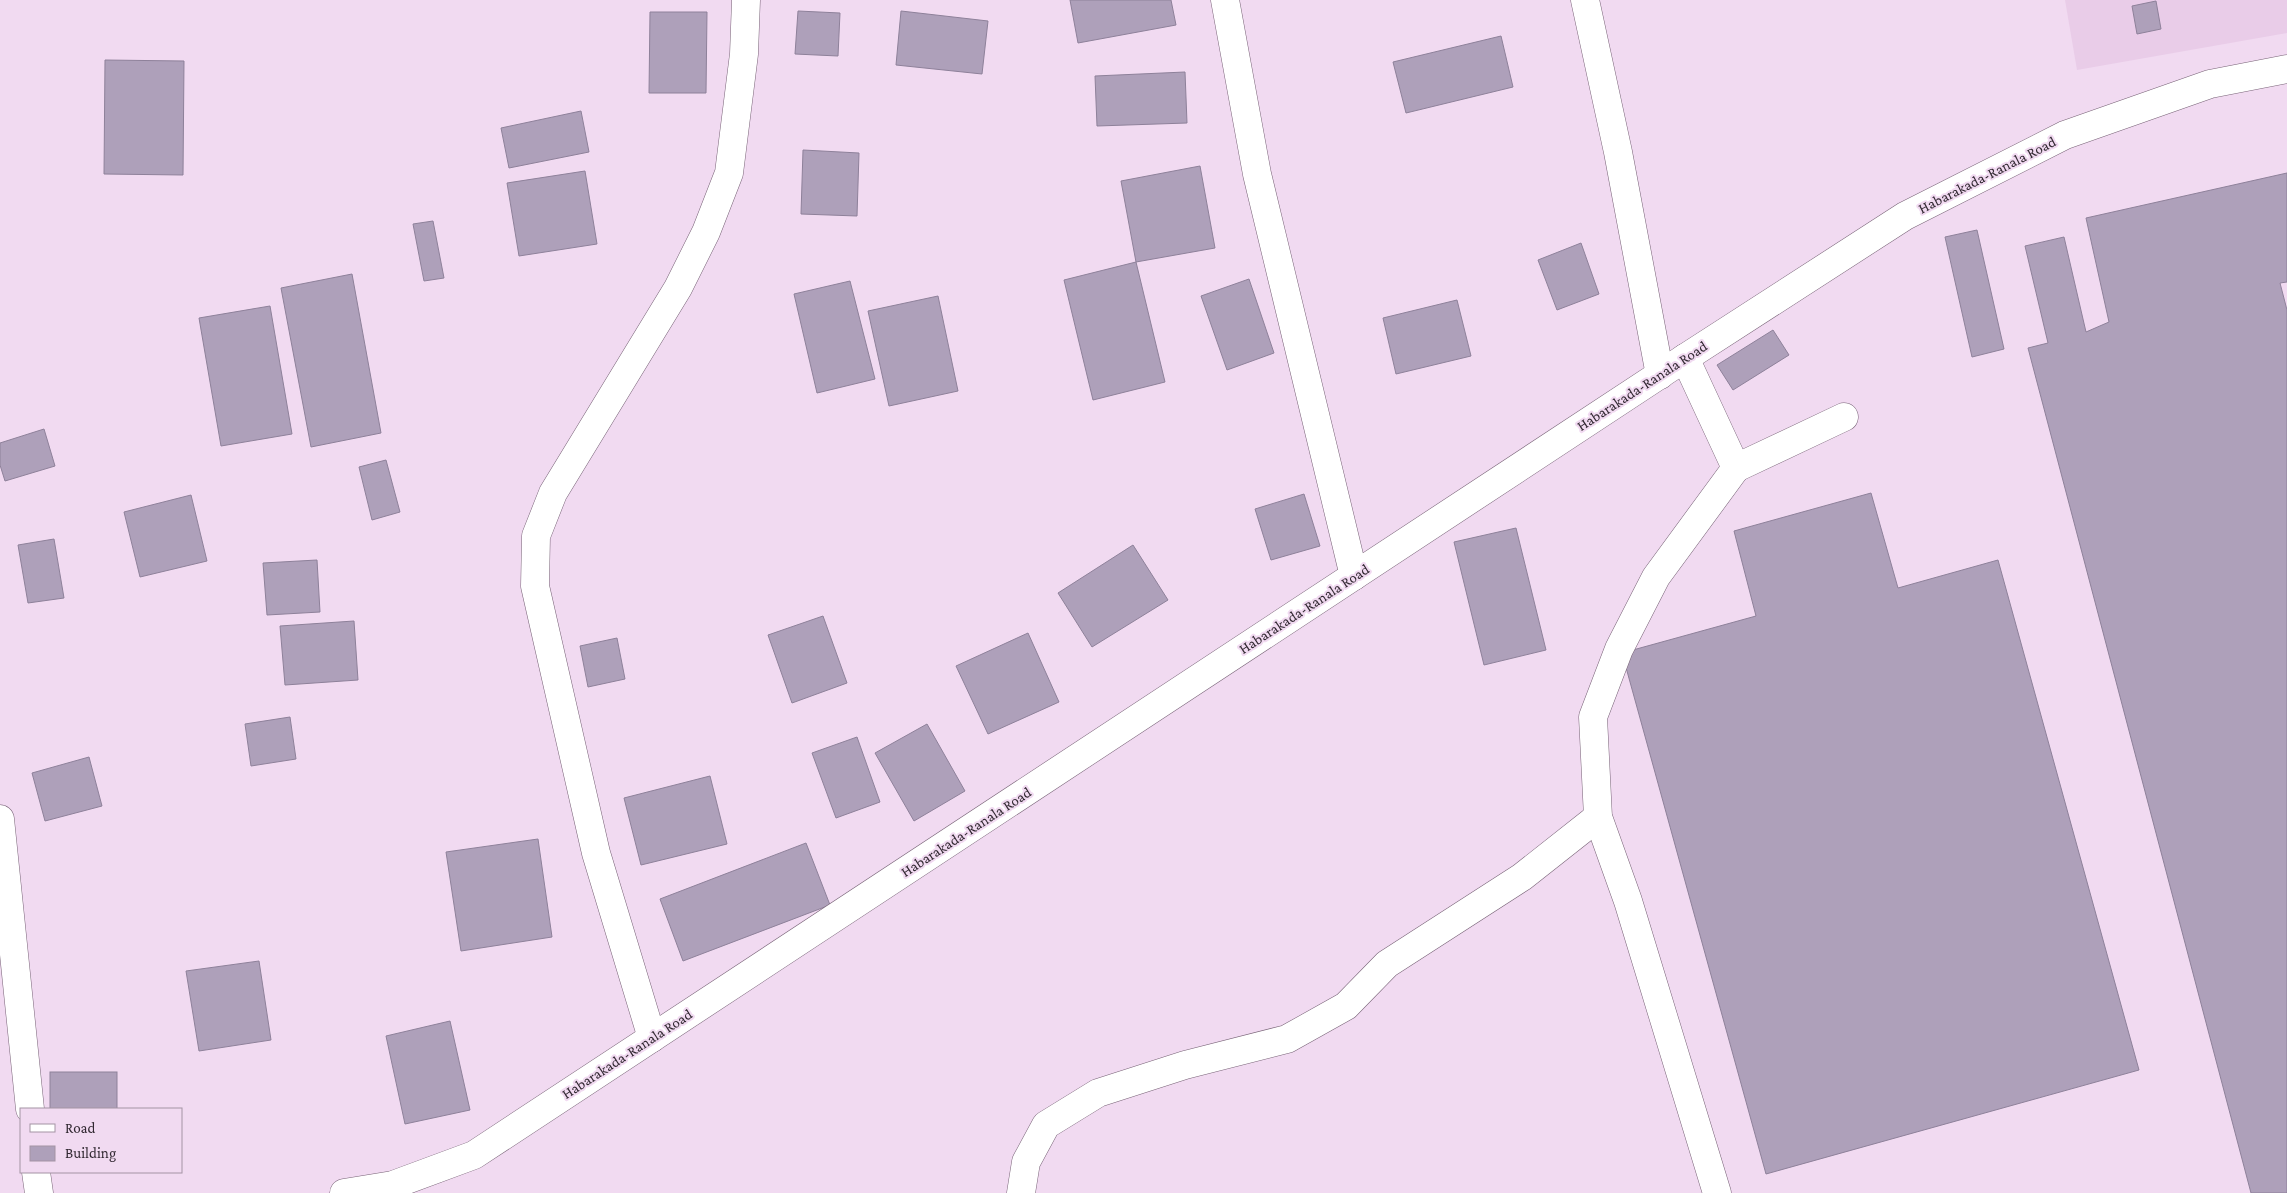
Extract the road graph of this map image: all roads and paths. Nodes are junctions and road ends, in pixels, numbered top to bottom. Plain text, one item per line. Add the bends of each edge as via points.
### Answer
1 (746, 0) edge
2 (1225, 0) edge
3 (1586, 0) edge
4 (2287, 69) edge
5 (1685, 358) junction
6 (1660, 375) junction
7 (1844, 417) dead end
8 (1736, 468) junction
9 (1354, 576) junction
10 (1598, 817) junction
11 (0, 819) edge
12 (652, 1038) junction
13 (30, 1108) edge
14 (36, 1173) edge
15 (38, 1193) edge
16 (344, 1193) edge
17 (1021, 1193) edge
18 (1717, 1193) edge

1 - 12 street via 744,54 729,173 706,232 678,288 553,493 536,536 535,586 596,853
2 - 9 street via 1257,174
3 - 6 street
4 - 5 street, Habarakada-Ranala Road via 2210,84 2066,135 1905,216
5 - 6 street, Habarakada-Ranala Road
5 - 8 street
6 - 9 street, Habarakada-Ranala Road
7 - 8 street
8 - 10 street via 1656,577 1619,649 1593,717
9 - 12 street, Habarakada-Ranala Road
10 - 17 street via 1522,877 1387,964 1346,1006 1287,1039 1185,1065 1098,1093 1046,1125 1026,1162
10 - 18 street via 1628,900
11 - 13 street
12 - 16 street, Habarakada-Ranala Road via 474,1155 393,1185
14 - 15 street

